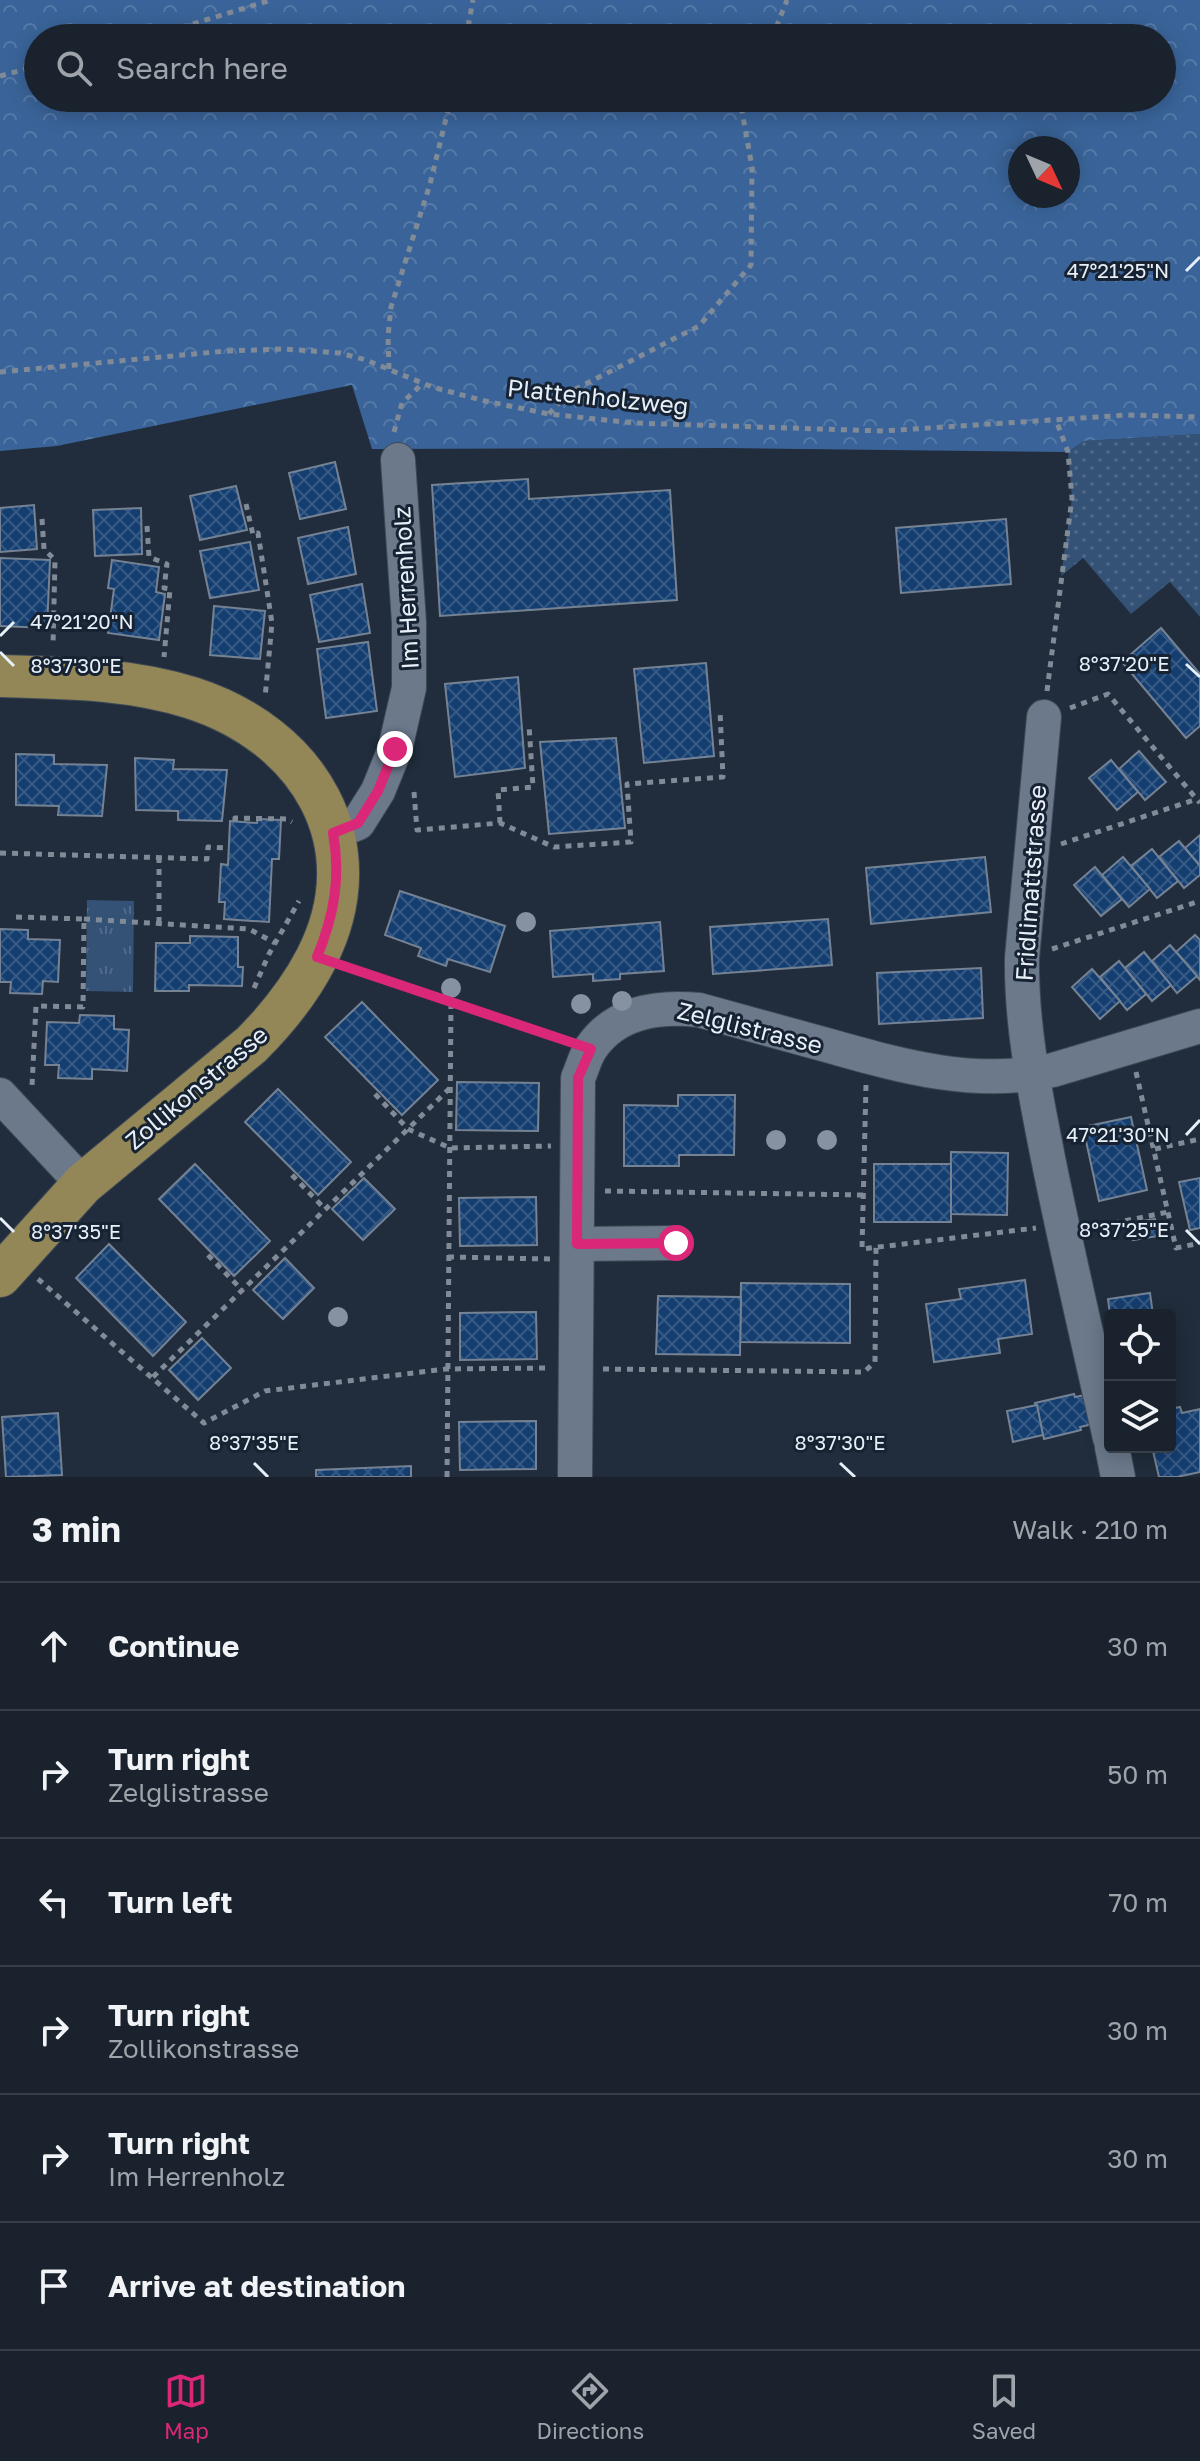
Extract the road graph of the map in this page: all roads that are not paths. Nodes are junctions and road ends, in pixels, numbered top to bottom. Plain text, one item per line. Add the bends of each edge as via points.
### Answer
1 (398, 460) road end
2 (0, 676) edge
3 (1044, 717) road end
4 (317, 830) junction
5 (1200, 1026) edge
6 (1032, 1075) junction
7 (0, 1095) edge
8 (83, 1184) junction
9 (676, 1243) dead end
10 (577, 1252) junction
11 (7, 1267) edge
12 (1104, 1411) edge
13 (1113, 1453) edge
14 (575, 1477) edge
15 (1118, 1477) edge

1 - 4 street, Im Herrenholz via 409,688 395,749 358,823
2 - 4 main road, Zollikonstrasse via 121,683 222,710 280,747 309,778
3 - 6 street, Fridlimattstrasse via 1022,958
4 - 8 main road, Zollikonstrasse via 337,854 336,891 328,931 294,998 251,1045
5 - 6 street, Zelglistrasse
6 - 10 street, Zelglistrasse via 979,1078 924,1071 699,1010 664,1007 634,1015 610,1028 591,1049 578,1078
6 - 12 street, Fridlimattstrasse
7 - 8 street
8 - 11 main road, Zollikonstrasse
9 - 10 street
10 - 14 street, Zelglistrasse
13 - 15 street

